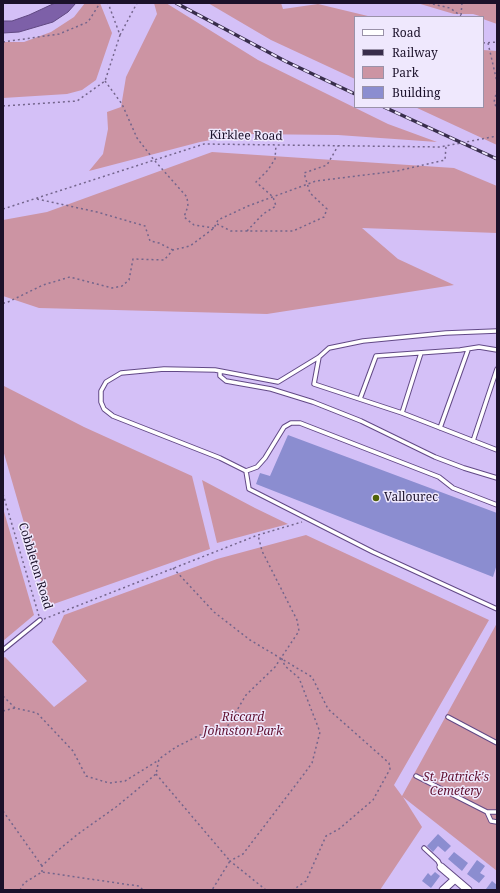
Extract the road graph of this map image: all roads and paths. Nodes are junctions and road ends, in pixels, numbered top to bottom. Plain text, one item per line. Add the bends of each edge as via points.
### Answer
1 (100, 3) edge
2 (108, 3) edge
3 (137, 3) edge
4 (428, 3) edge
5 (462, 3) edge
6 (460, 16) edge
7 (461, 16) edge
8 (120, 35) junction
9 (3, 42) edge
10 (488, 42) junction
11 (497, 42) edge
12 (484, 43) edge
13 (105, 81) junction
14 (497, 82) edge
15 (497, 90) edge
16 (3, 106) edge
17 (497, 109) edge
18 (497, 136) edge
19 (276, 145) junction
20 (338, 146) junction
21 (446, 146) junction
22 (154, 160) junction
23 (308, 184) junction
24 (273, 197) junction
25 (35, 198) junction
26 (3, 209) edge
27 (216, 224) junction
28 (214, 228) junction
29 (247, 231) junction
30 (173, 250) junction
31 (3, 303) edge
32 (497, 332) edge
33 (468, 350) junction
34 (497, 350) edge
35 (421, 352) junction
36 (319, 357) junction
37 (497, 369) edge
38 (220, 370) junction
39 (360, 399) junction
40 (402, 413) junction
41 (440, 428) junction
42 (474, 441) junction
43 (497, 450) edge
44 (246, 471) junction
45 (497, 478) edge
46 (3, 494) edge
47 (497, 505) edge
48 (310, 520) junction
49 (258, 534) junction
50 (173, 568) junction
51 (497, 609) edge
52 (40, 620) junction
53 (3, 650) edge
54 (281, 657) junction
55 (3, 696) edge
56 (15, 708) junction
57 (3, 711) edge
58 (448, 717) dead end
59 (497, 743) edge
60 (159, 759) junction
61 (156, 774) junction
62 (416, 776) dead end
63 (3, 811) edge
64 (487, 812) junction
65 (497, 812) edge
66 (497, 822) edge
67 (424, 848) dead end
68 (230, 861) junction
69 (42, 866) junction
70 (441, 868) joint
71 (42, 872) junction
72 (455, 879) junction
73 (20, 890) edge
74 (143, 890) edge
75 (212, 890) edge
76 (266, 890) edge
77 (294, 890) edge
78 (443, 890) edge
79 (468, 890) edge

1 - 9 path via 88,22 60,34
2 - 8 path
3 - 8 path
4 - 6 path via 450,8
5 - 7 path
8 - 13 path
10 - 11 path
10 - 12 path
10 - 14 path
13 - 16 path via 77,101
13 - 22 path via 122,104 137,138
15 - 17 path via 494,102
18 - 21 path, Kirklee Road
19 - 20 path, Kirklee Road
19 - 22 path, Kirklee Road via 204,144
19 - 24 path via 275,159 256,182
20 - 21 path, Kirklee Road
20 - 23 path via 327,165 304,173
21 - 23 path via 445,160 397,171
22 - 25 path, Kirklee Road
22 - 28 path via 187,197 188,206 184,217 194,225
23 - 24 path
23 - 29 path via 310,193 327,209 324,217 293,231
24 - 27 path via 218,220
24 - 29 path via 276,206 263,214
25 - 26 path, Kirklee Road
25 - 30 path via 145,226 150,242 159,243
27 - 28 path
27 - 29 path via 231,231
28 - 30 path via 190,246
30 - 31 path via 164,260 133,259 129,280 122,286 112,288 70,277 43,285
32 - 36 lane via 446,333 363,341 329,348
33 - 34 lane via 479,347
33 - 35 lane
33 - 41 lane
35 - 39 lane via 376,356
35 - 40 lane
36 - 38 lane via 278,382
36 - 39 lane via 314,384
37 - 42 lane
38 - 44 lane via 164,369 121,374 106,382 101,391 101,402 104,410 113,416 220,458
38 - 45 lane via 220,376 226,381 271,389 313,402 435,457
39 - 40 lane
40 - 41 lane
41 - 42 lane
42 - 43 lane
44 - 47 lane via 257,467 265,458 284,427 291,423 300,423 439,477 453,488
44 - 48 lane via 249,489
46 - 52 path, Cobbleton Road
48 - 49 path
48 - 51 lane
49 - 50 path
49 - 54 path via 262,551 298,620 299,631
50 - 52 path
50 - 54 path via 214,612 250,640
52 - 53 lane, Cobbleton Road
54 - 60 path via 275,667 246,695 227,727 176,746
54 - 68 path via 285,666 299,678 320,732 312,763 243,854
54 - 77 path via 312,678 328,709 384,758 390,769 373,800 339,829 326,836 306,881
55 - 56 path
56 - 57 path
56 - 60 path via 37,713 72,751 86,776 109,783 125,782
58 - 59 lane
60 - 61 path
61 - 68 path
61 - 69 path via 78,834
62 - 64 lane
63 - 69 path
64 - 65 lane
64 - 66 lane via 491,822
67 - 70 lane via 438,861
68 - 75 path
68 - 76 path
69 - 71 path
70 - 72 street
71 - 73 path via 24,884
71 - 74 path via 139,886
72 - 78 street
72 - 79 street

